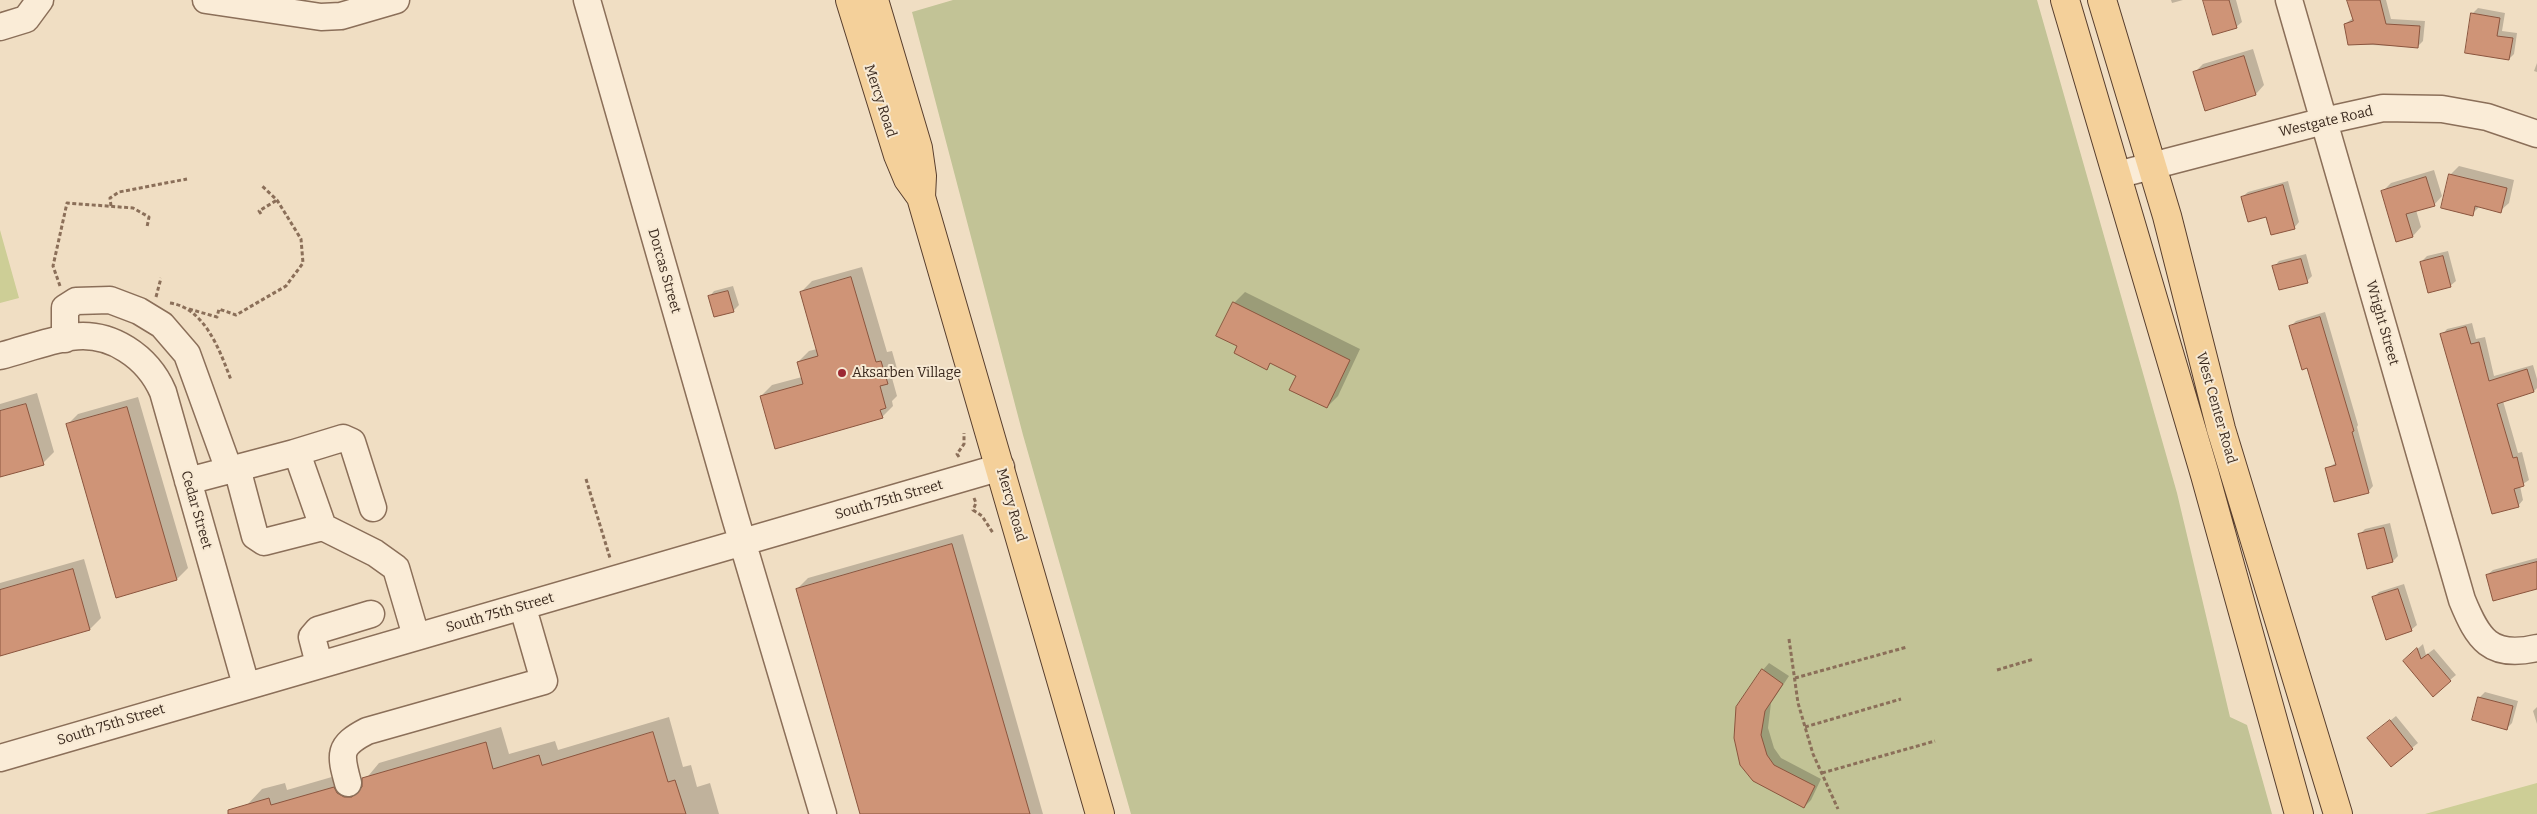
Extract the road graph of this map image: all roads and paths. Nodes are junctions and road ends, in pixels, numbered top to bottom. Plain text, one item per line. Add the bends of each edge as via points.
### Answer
1 (40, 0) edge
2 (206, 0) edge
3 (396, 0) edge
4 (587, 0) edge
5 (850, 0) edge
6 (874, 0) edge
7 (2065, 0) edge
8 (2102, 0) edge
9 (2290, 0) edge
10 (0, 27) edge
11 (2324, 120) junction
12 (2537, 134) edge
13 (2152, 165) junction
14 (2117, 176) junction
15 (187, 178) dead end
16 (262, 186) dead end
17 (921, 197) junction
18 (277, 200) junction
19 (111, 206) junction
20 (261, 214) dead end
21 (147, 226) dead end
22 (69, 288) dead end
23 (163, 302) dead end
24 (189, 309) junction
25 (169, 333) junction
26 (65, 339) junction
27 (134, 354) junction
28 (0, 356) edge
29 (231, 380) dead end
30 (294, 453) junction
31 (1000, 467) junction
32 (233, 469) junction
33 (586, 479) dead end
34 (188, 481) junction
35 (373, 508) dead end
36 (323, 527) junction
37 (743, 542) junction
38 (616, 579) junction
39 (522, 608) junction
40 (371, 614) dead end
41 (416, 636) junction
42 (1789, 639) dead end
43 (1907, 647) dead end
44 (2537, 648) edge
45 (2034, 659) dead end
46 (319, 664) junction
47 (1997, 670) dead end
48 (1795, 678) junction
49 (246, 685) junction
50 (1901, 699) dead end
51 (1805, 727) junction
52 (1935, 741) dead end
53 (0, 758) edge
54 (1822, 773) junction
55 (348, 783) dead end
56 (1838, 808) dead end
57 (823, 814) edge
58 (1100, 814) edge
59 (2299, 814) edge
60 (2338, 814) edge

1 - 10 street via 26,20
2 - 3 street via 321,17 341,16
4 - 37 street, Dorcas Street
5 - 17 main road, Mercy Road via 898,155 908,179
6 - 17 main road, Mercy Road via 918,148
7 - 14 main road, West Center Road
8 - 13 main road, West Center Road
9 - 11 street, Wright Street
11 - 12 street, Westgate Road via 2383,108 2442,109 2487,117
11 - 13 street, Westgate Road
11 - 44 street, Wright Street via 2462,600 2472,624 2484,641 2494,647 2511,650
13 - 14 street, Westgate Road
13 - 60 main road, West Center Road via 2221,429
14 - 59 main road, West Center Road via 2205,475
15 - 19 path via 119,192 110,198
16 - 18 path
17 - 31 main road, Mercy Road
18 - 20 path via 259,211
18 - 24 path via 301,239 303,263 286,286 236,315 219,308 217,317
19 - 21 path via 133,208 149,217
19 - 22 path via 67,203 53,266 61,288
23 - 24 path
24 - 29 path via 205,326
25 - 26 street via 139,311 110,300 76,301 65,308
25 - 27 street
25 - 32 street via 187,354
26 - 27 street via 96,337
26 - 28 street
27 - 34 street, Cedar Street via 158,381 163,392
30 - 32 street
30 - 35 street via 343,438 352,442
30 - 36 street via 298,456
31 - 37 street, South 75th Street
31 - 58 main road, Mercy Road
32 - 34 street
32 - 36 street via 259,540 264,542
33 - 38 path
34 - 49 street, Cedar Street
36 - 41 street via 375,553 396,568
37 - 38 street, South 75th Street
37 - 57 street, Dorcas Street
38 - 39 street, South 75th Street
39 - 41 street, South 75th Street
39 - 55 street via 544,681 367,731 346,746 341,758
40 - 46 street via 318,630 312,637
41 - 46 street, South 75th Street
42 - 48 path
43 - 48 path
45 - 47 path
46 - 49 street, South 75th Street
48 - 51 path
49 - 53 street, South 75th Street
50 - 51 path
51 - 54 path
52 - 54 path
54 - 56 path

